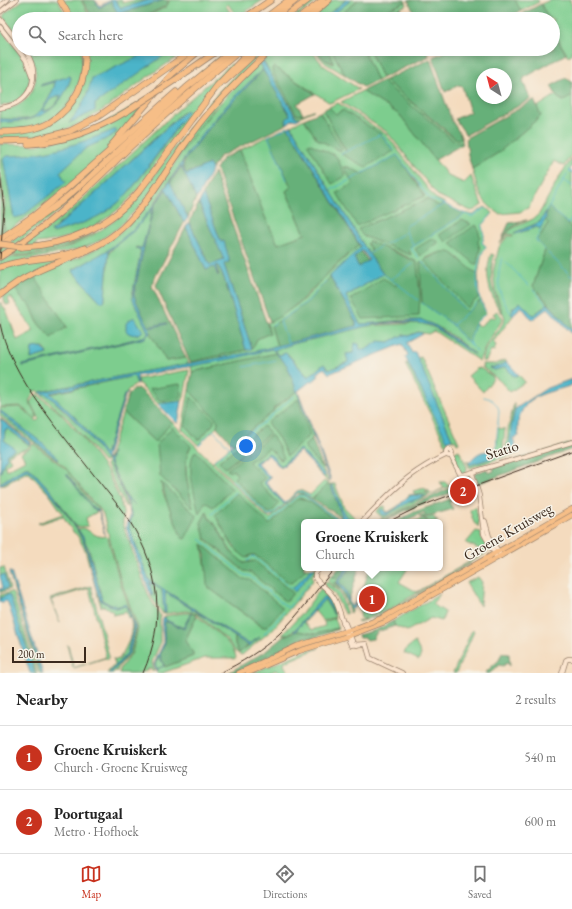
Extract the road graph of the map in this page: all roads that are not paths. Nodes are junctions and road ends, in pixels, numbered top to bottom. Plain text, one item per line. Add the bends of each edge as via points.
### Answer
1 (7, 0) edge
2 (16, 0) edge
3 (60, 0) edge
4 (271, 0) edge
5 (289, 0) edge
6 (296, 0) edge
7 (309, 0) edge
8 (323, 0) edge
9 (329, 0) edge
10 (0, 6) edge
11 (0, 12) edge
12 (67, 12) edge
13 (254, 12) edge
14 (273, 12) edge
15 (281, 12) edge
16 (292, 12) edge
17 (294, 12) edge
18 (307, 12) edge
19 (315, 12) edge
20 (0, 19) edge
21 (0, 27) edge
22 (12, 34) edge
23 (12, 42) edge
24 (23, 56) edge
25 (28, 56) edge
26 (85, 56) edge
27 (184, 56) edge
28 (194, 56) edge
29 (210, 56) edge
30 (220, 56) edge
31 (225, 56) edge
32 (234, 56) edge
33 (245, 56) edge
34 (253, 56) edge
35 (264, 56) edge
36 (33, 78) junction
37 (207, 99) junction
38 (0, 108) edge
39 (0, 132) edge
40 (0, 142) edge
41 (91, 168) junction
42 (121, 229) junction
43 (0, 239) edge
44 (0, 245) edge
45 (0, 257) edge
46 (0, 267) edge
47 (0, 295) edge
48 (572, 442) edge
49 (472, 473) junction
50 (572, 510) edge
51 (572, 515) edge
52 (365, 519) edge
53 (497, 555) junction
54 (318, 571) edge
55 (348, 633) junction
56 (570, 659) edge
57 (239, 673) edge
58 (248, 673) edge
59 (402, 673) edge
60 (562, 673) edge

1 - 10 street
2 - 11 street
3 - 12 highway
4 - 13 highway
5 - 14 highway
6 - 15 highway
7 - 16 highway
7 - 17 highway
8 - 18 highway
9 - 19 highway
20 - 22 street
21 - 23 street
24 - 36 street
25 - 36 street via 32,64
26 - 39 highway via 82,85 75,98 60,115 39,127
27 - 40 highway via 99,116 70,131 34,140
28 - 41 highway via 172,74
29 - 40 highway, bridge via 129,110 92,130 36,144 10,145
30 - 41 highway
31 - 44 highway via 186,88 62,201
32 - 45 highway via 59,214 23,243
33 - 37 highway
34 - 37 highway
35 - 42 highway via 208,113 141,207
36 - 38 street via 27,94 18,103
37 - 44 highway, bridge via 137,194 117,214 94,229 67,240 38,246
41 - 43 highway via 36,214
42 - 46 highway via 82,250
42 - 47 highway via 101,244 28,276
48 - 49 street, Statio
49 - 52 street, Statio via 462,476 449,455 428,464 389,494
49 - 53 street via 479,495 485,536
50 - 53 main road, Groene Kruisweg
51 - 53 main road, Groene Kruisweg
53 - 55 main road, Groene Kruisweg via 384,617
54 - 55 street via 314,578 330,592
55 - 57 main road, Groene Kruisweg via 296,646
55 - 58 main road
55 - 59 street via 354,644 366,644 370,658
56 - 60 street

